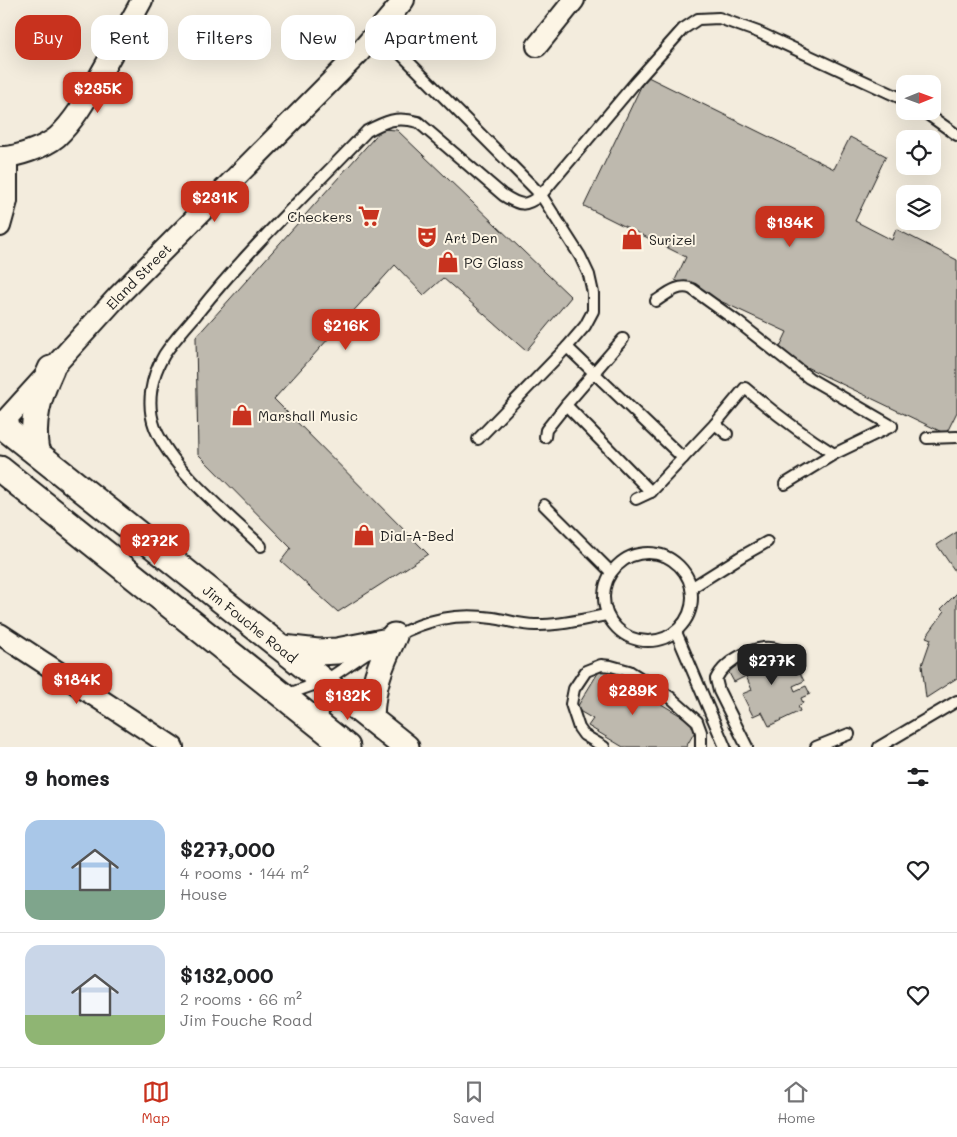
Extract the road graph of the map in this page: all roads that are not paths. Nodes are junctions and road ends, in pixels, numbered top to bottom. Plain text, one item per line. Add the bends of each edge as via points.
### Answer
1 (142, 0) edge
2 (574, 0) edge
3 (402, 3) edge
4 (537, 46) dead end
5 (365, 50) edge
6 (358, 53) junction
7 (407, 60) edge
8 (896, 96) edge
9 (936, 120) edge
10 (957, 135) edge
11 (3, 158) edge
12 (541, 195) junction
13 (0, 226) edge
14 (656, 301) dead end
15 (623, 339) dead end
16 (567, 346) junction
17 (51, 369) junction
18 (594, 374) junction
19 (566, 405) junction
20 (715, 424) junction
21 (0, 425) edge
22 (727, 434) dead end
23 (545, 437) dead end
24 (957, 437) edge
25 (927, 438) dead end
26 (478, 439) dead end
27 (36, 452) junction
28 (834, 454) junction
29 (683, 458) junction
30 (0, 469) edge
31 (785, 484) dead end
32 (651, 492) junction
33 (636, 499) dead end
34 (544, 505) dead end
35 (767, 542) dead end
36 (261, 546) dead end
37 (611, 572) junction
38 (691, 588) junction
39 (607, 615) junction
40 (676, 632) junction
41 (0, 634) edge
42 (389, 639) junction
43 (283, 648) junction
44 (780, 650) dead end
45 (325, 681) junction
46 (284, 696) junction
47 (957, 701) edge
48 (371, 718) junction
49 (322, 725) junction
50 (849, 734) dead end
51 (173, 747) edge
52 (347, 747) edge
53 (406, 747) edge
54 (604, 747) edge
55 (701, 747) edge
56 (725, 747) edge
57 (747, 747) edge
58 (816, 747) edge
59 (879, 747) edge

1 - 11 street via 68,126 55,138 30,151
2 - 4 street
3 - 6 street, Eland Street
5 - 6 lane
6 - 17 street, Eland Street via 118,296
7 - 12 lane
8 - 12 lane via 758,32 719,18 698,19 683,29
9 - 10 lane
11 - 13 street via 7,201
12 - 16 lane via 580,256 593,293 593,311 585,326
12 - 36 lane via 532,202 514,202 418,122 408,119 385,121 368,131 220,283 164,355 153,381 150,401 155,427 170,456
14 - 28 lane via 674,289 692,289 809,378 892,426
15 - 18 lane
16 - 18 lane
16 - 26 lane
17 - 21 street, Eland Street
17 - 27 street via 35,414
18 - 19 lane
18 - 29 lane
19 - 23 lane via 546,430
19 - 32 lane
20 - 22 lane
20 - 28 lane via 745,388
20 - 29 lane
21 - 27 street, Jim Fouche Road
24 - 25 lane
27 - 43 street, Jim Fouche Road
28 - 31 lane
29 - 32 lane
30 - 46 street
32 - 33 lane
34 - 37 lane
35 - 38 lane
37 - 38 lane via 633,555 656,553 673,560 685,572
37 - 39 lane via 604,593
38 - 40 lane via 690,612
39 - 40 lane via 614,627 638,640 651,642
39 - 42 lane via 536,625 476,616 438,619
40 - 56 lane
41 - 51 street
42 - 43 street via 337,651
42 - 45 lane
42 - 48 street via 371,699
43 - 45 street, Jim Fouche Road
44 - 57 lane via 761,649 743,654 723,669 716,679
45 - 46 lane
45 - 48 street, Jim Fouche Road
45 - 49 lane
46 - 49 street
47 - 59 lane
48 - 53 street, Jim Fouche Road
49 - 52 street
50 - 58 lane
54 - 55 lane via 584,735 571,704 574,689 586,671 601,665 629,670 670,697 697,721

